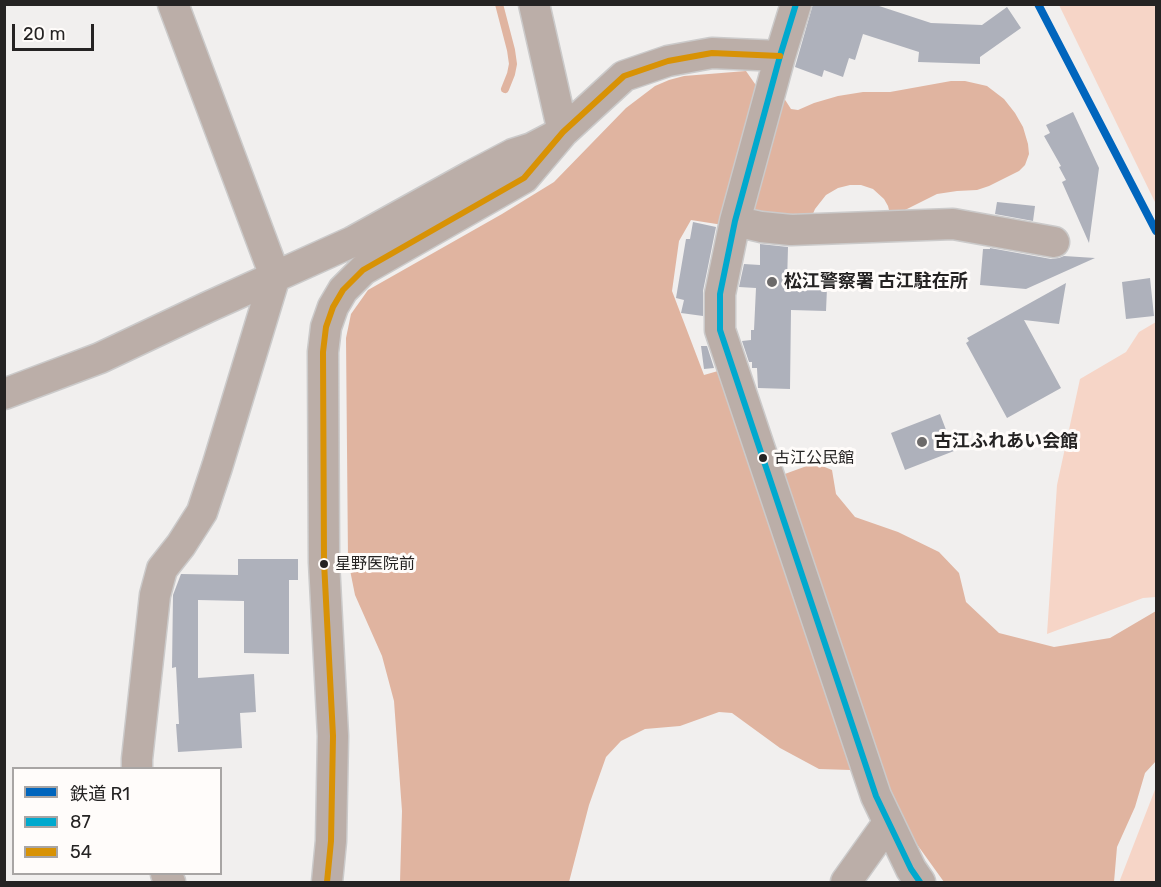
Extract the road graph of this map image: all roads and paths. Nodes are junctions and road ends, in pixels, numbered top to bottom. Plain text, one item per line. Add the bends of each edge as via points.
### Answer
1 (173, 4) edge
2 (534, 4) edge
3 (796, 4) edge
4 (780, 56) junction
5 (563, 132) junction
6 (735, 220) junction
7 (1054, 242) dead end
8 (275, 276) junction
9 (4, 394) edge
10 (137, 767) edge
11 (888, 823) junction
12 (327, 882) edge
13 (846, 882) edge
14 (920, 882) edge

1 - 8 street
2 - 5 street
3 - 4 street
4 - 5 street via 712,53 668,61 624,76
4 - 6 street
5 - 8 street via 513,154 352,242
5 - 12 street via 524,178 363,270 343,290 326,327 324,562 333,736
6 - 7 street via 791,230 952,224
6 - 11 street via 720,294 720,330
8 - 9 street via 100,358
8 - 10 street via 202,512 162,569 154,595
11 - 13 street
11 - 14 street

